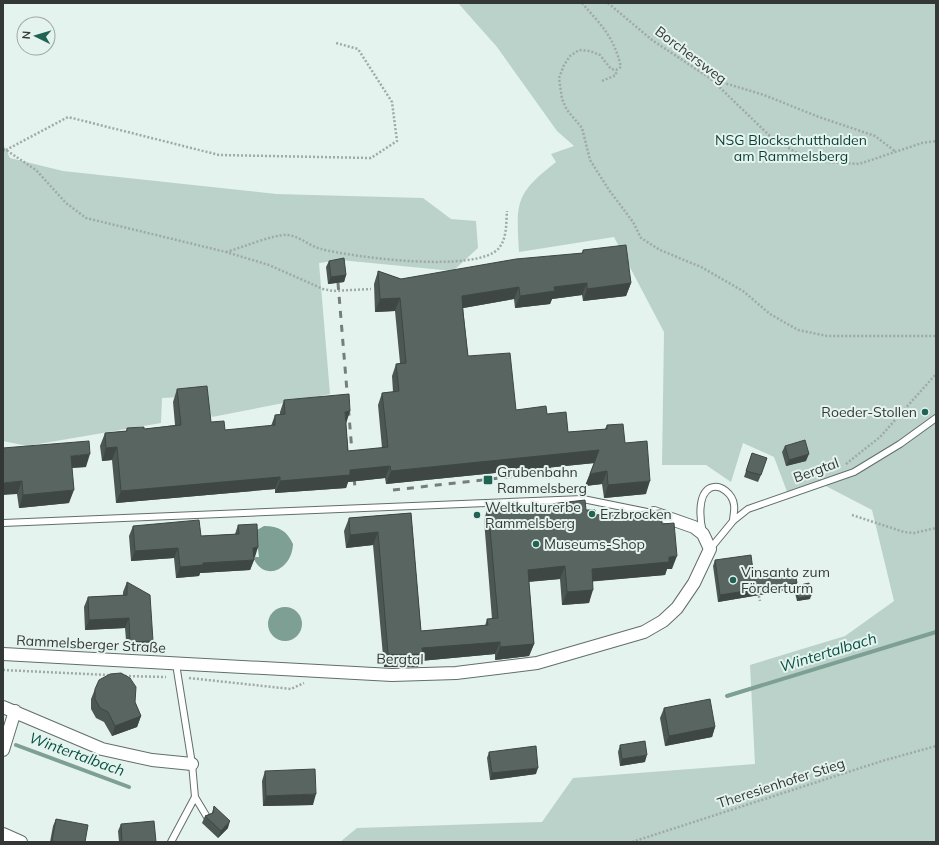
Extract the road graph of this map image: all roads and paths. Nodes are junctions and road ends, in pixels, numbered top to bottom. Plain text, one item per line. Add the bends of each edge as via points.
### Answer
1 (582, 3) edge
2 (608, 3) edge
3 (336, 43) dead end
4 (616, 70) junction
5 (711, 79) junction
6 (602, 81) dead end
7 (936, 141) edge
8 (4, 150) edge
9 (896, 152) junction
10 (507, 211) dead end
11 (226, 252) junction
12 (371, 289) dead end
13 (936, 336) edge
14 (936, 374) edge
15 (936, 418) edge
16 (842, 467) dead end
17 (654, 513) joint
18 (852, 515) dead end
19 (733, 521) junction
20 (3, 523) edge
21 (936, 528) edge
22 (703, 534) junction
23 (710, 549) junction
24 (760, 570) dead end
25 (755, 576) junction
26 (750, 577) edge
27 (756, 582) edge
28 (757, 588) edge
29 (760, 601) dead end
30 (3, 654) edge
31 (176, 664) junction
32 (3, 707) edge
33 (15, 711) junction
34 (936, 746) edge
35 (3, 750) edge
36 (192, 764) junction
37 (195, 797) junction
38 (208, 817) edge
39 (3, 834) edge
40 (21, 842) edge
41 (171, 842) edge
42 (632, 842) edge

1 - 4 path via 600,22 617,50 621,67
2 - 5 path, Borchersweg via 652,40
3 - 8 path via 358,49 392,102 397,141 371,158 219,155 68,117
4 - 6 path via 616,75
4 - 13 path via 611,69 600,55 579,50 564,64 559,78 562,99 567,110 582,128 590,160 633,222 641,238 743,291 770,314 798,330 827,336
5 - 9 path via 764,95 876,136
5 - 9 path, Borchersweg via 773,138 811,161 859,164
7 - 9 path, Borchersweg
8 - 11 path via 36,170 66,202 86,218
10 - 11 path via 506,236 498,249 488,256 460,261 401,261 336,253 287,235
11 - 12 path via 269,265 323,289
14 - 16 path via 880,437
15 - 19 lane, Bergtal via 854,472 748,509
17 - 20 lane via 583,499
17 - 22 street via 686,523
18 - 21 path via 904,532 914,533
19 - 22 lane via 734,505 730,495 723,489 709,488 700,510 699,520
19 - 23 lane, Bergtal
22 - 23 street
23 - 31 street, Bergtal via 694,583 677,608 662,622 644,632 620,640 537,663 456,673 392,675
24 - 25 path
25 - 26 path
25 - 27 path
28 - 29 path
30 - 31 street, Rammelsberger Straße
31 - 36 lane
32 - 33 street
33 - 35 street
33 - 36 street via 102,749 152,760
34 - 42 path, Theresienhofer Stieg
36 - 37 lane
37 - 38 lane
37 - 41 lane
39 - 40 street

